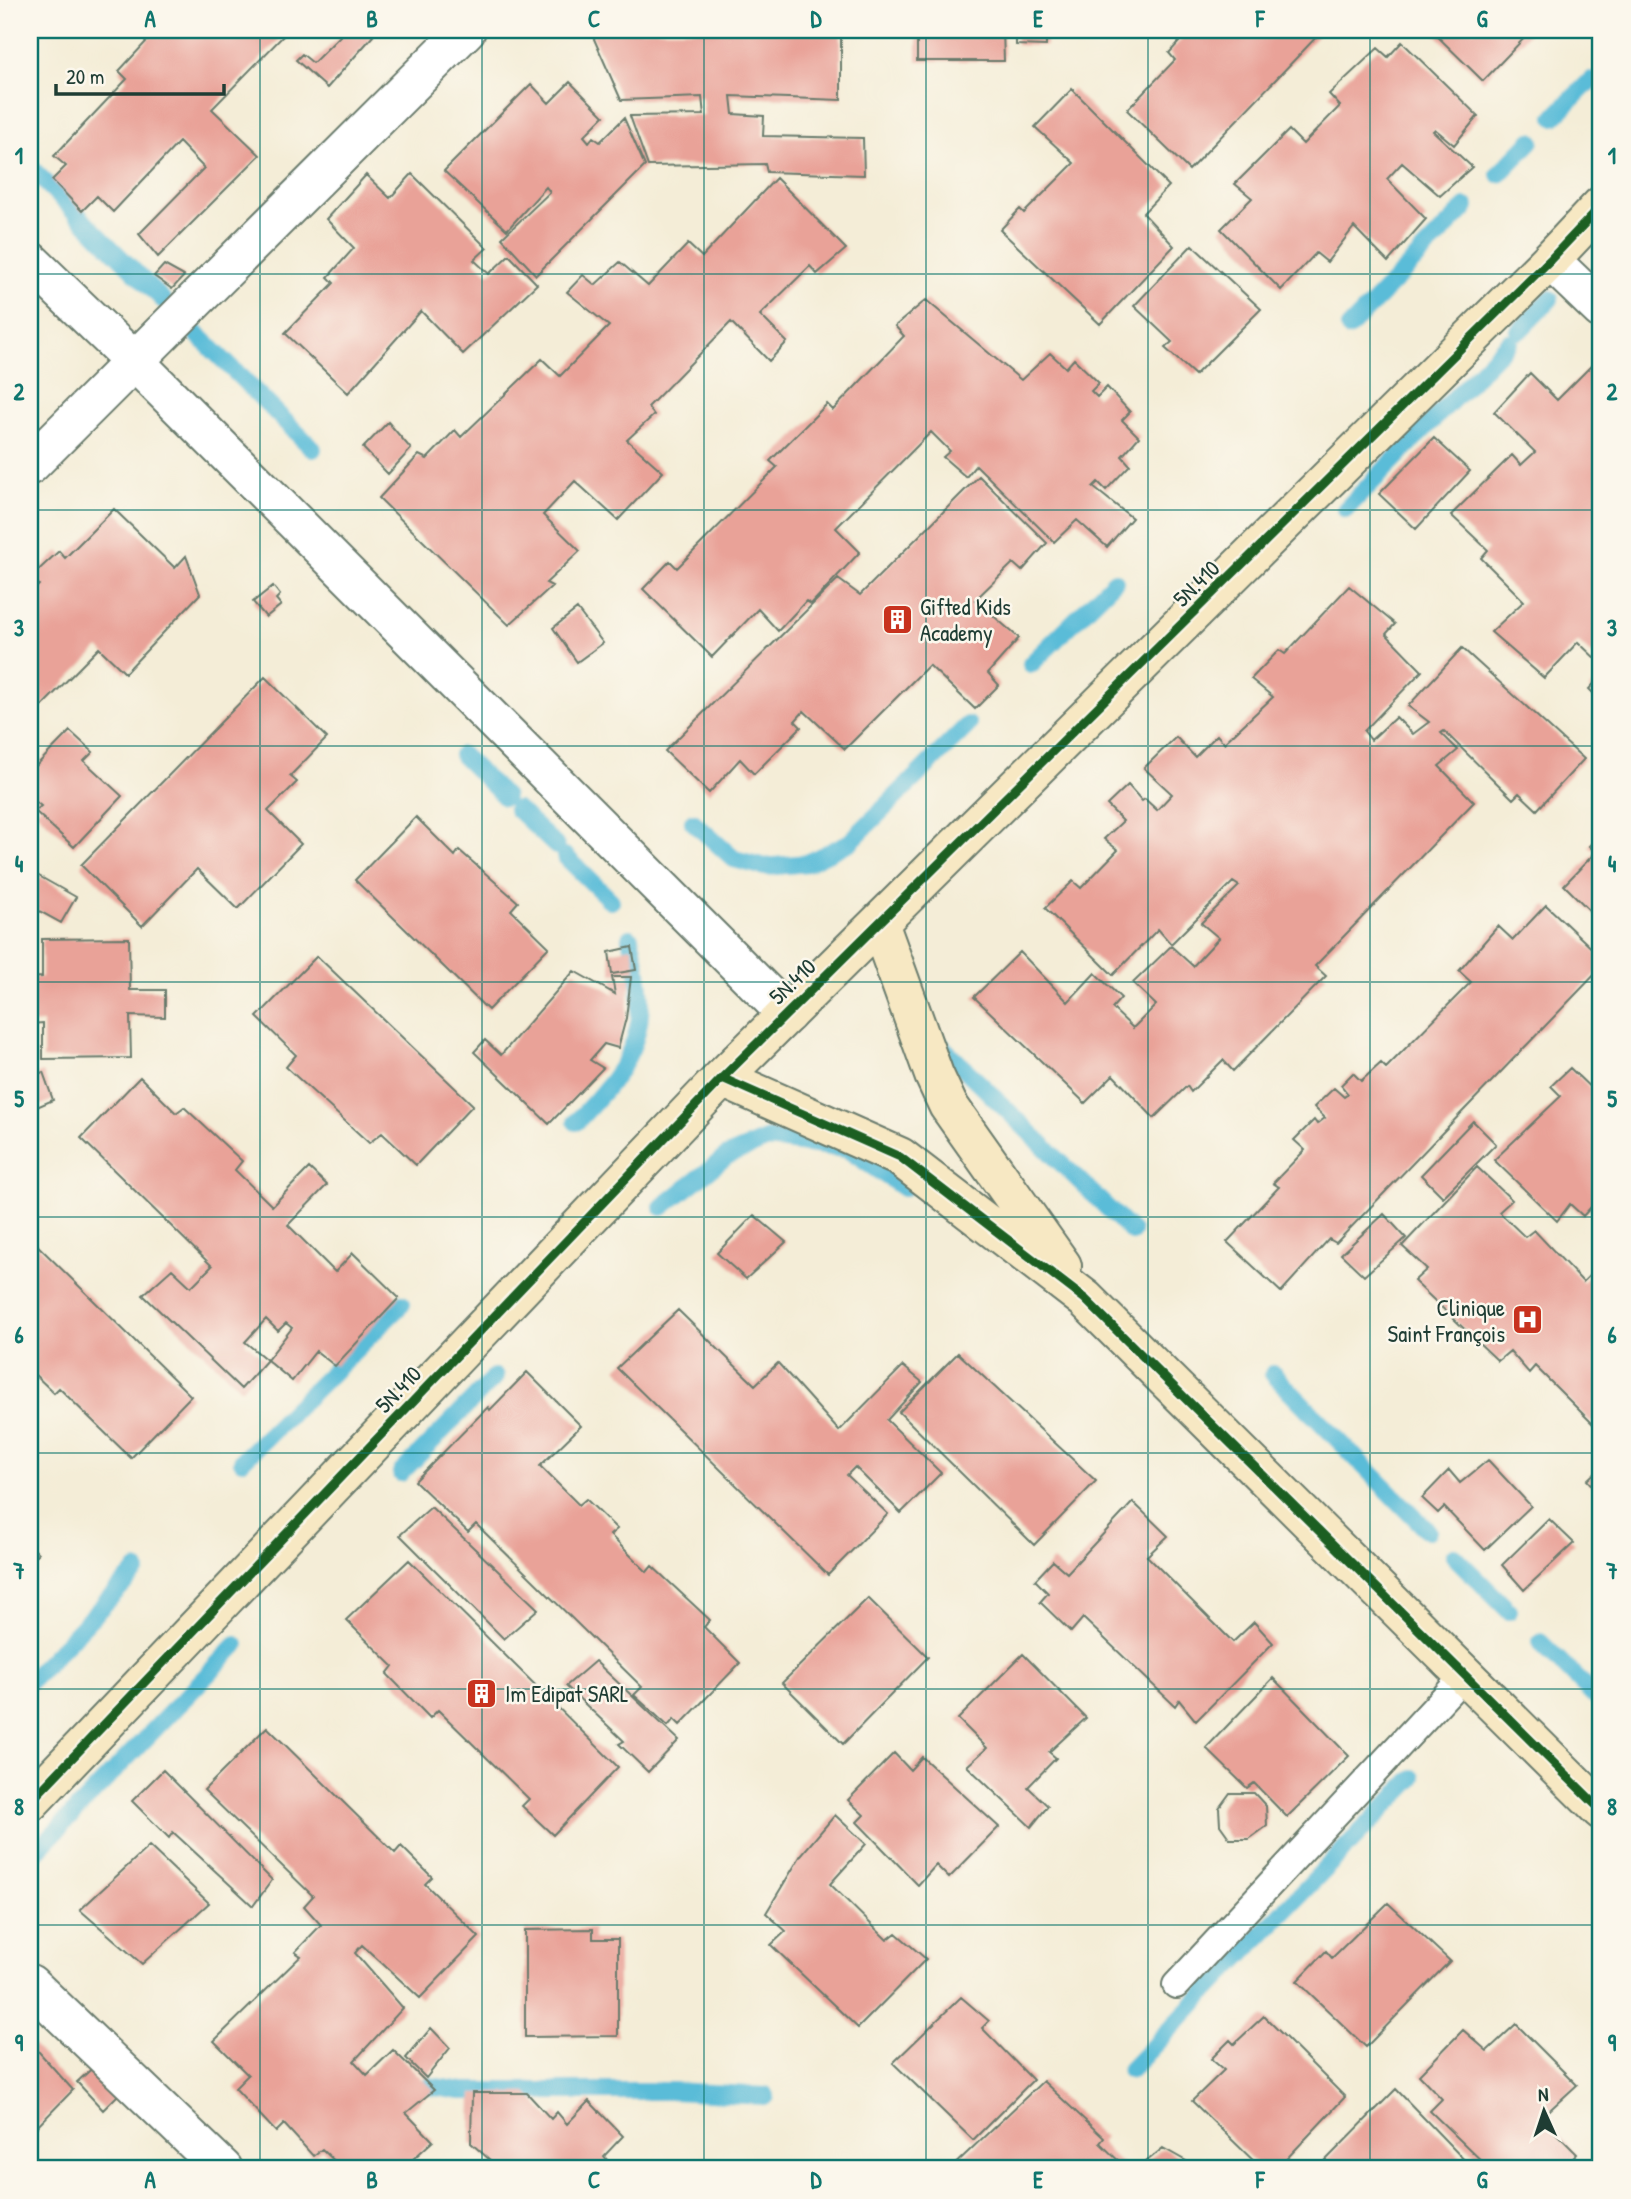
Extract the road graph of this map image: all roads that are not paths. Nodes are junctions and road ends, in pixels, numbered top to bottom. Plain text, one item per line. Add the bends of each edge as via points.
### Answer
1 (466, 30) edge
2 (1601, 206) edge
3 (1550, 260) junction
4 (30, 261) edge
5 (1601, 309) edge
6 (135, 362) junction
7 (30, 465) edge
8 (879, 923) junction
9 (787, 1014) junction
10 (722, 1077) junction
11 (1086, 1299) junction
12 (1465, 1675) junction
13 (30, 1802) edge
14 (1601, 1810) edge
15 (30, 1984) edge
16 (1176, 1985) dead end
17 (223, 2169) edge

1 - 6 street
2 - 3 street, 5N.410
3 - 5 street
3 - 8 street, 5N.410
4 - 6 street
6 - 7 street
6 - 9 street
8 - 9 street, 5N.410
8 - 11 street via 948,1105
9 - 10 street, 5N.410
10 - 11 street via 900,1157
10 - 13 street, 5N.410
11 - 12 street
12 - 14 street
12 - 16 lane
15 - 17 street

